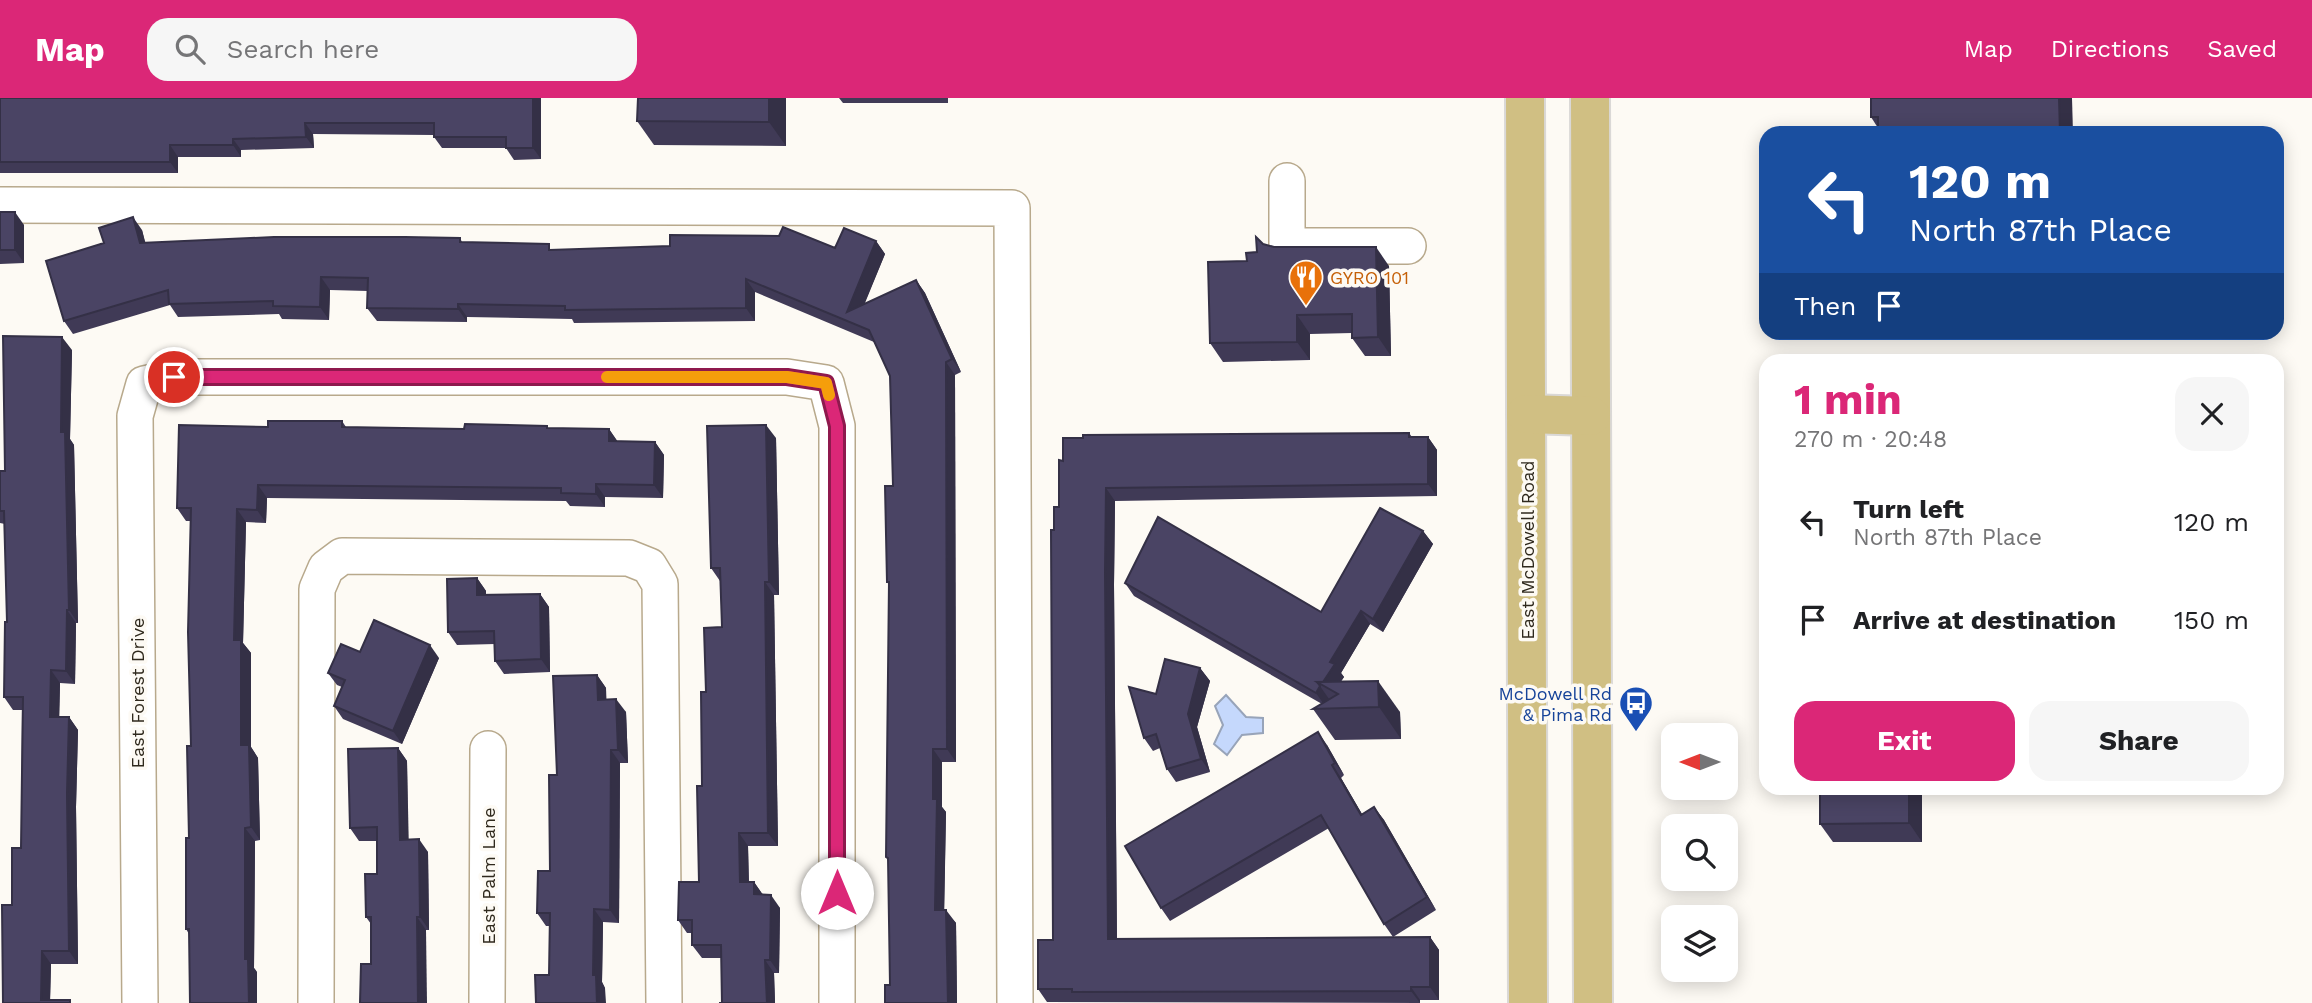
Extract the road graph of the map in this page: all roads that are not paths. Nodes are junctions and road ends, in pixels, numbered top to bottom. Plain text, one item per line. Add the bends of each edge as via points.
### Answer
1 (1525, 98) edge
2 (1590, 98) edge
3 (1287, 181) dead end
4 (0, 205) edge
5 (1408, 246) dead end
6 (1526, 414) junction
7 (1591, 416) junction
8 (488, 749) dead end
9 (140, 1003) edge
10 (316, 1003) edge
11 (487, 1003) edge
12 (664, 1003) edge
13 (837, 1003) edge
14 (1015, 1003) edge
15 (1528, 1003) edge
16 (1593, 1003) edge

1 - 6 main road, East McDowell Road
2 - 7 main road
3 - 5 street via 1287,246
4 - 14 street via 1012,208
6 - 7 main road
6 - 15 main road, East McDowell Road
7 - 16 main road
8 - 11 street, East Palm Lane
9 - 13 street, East Forest Drive via 135,416 144,384 174,377 787,377 826,383 837,426
10 - 12 street via 317,589 326,568 342,556 628,558 649,566 660,584

